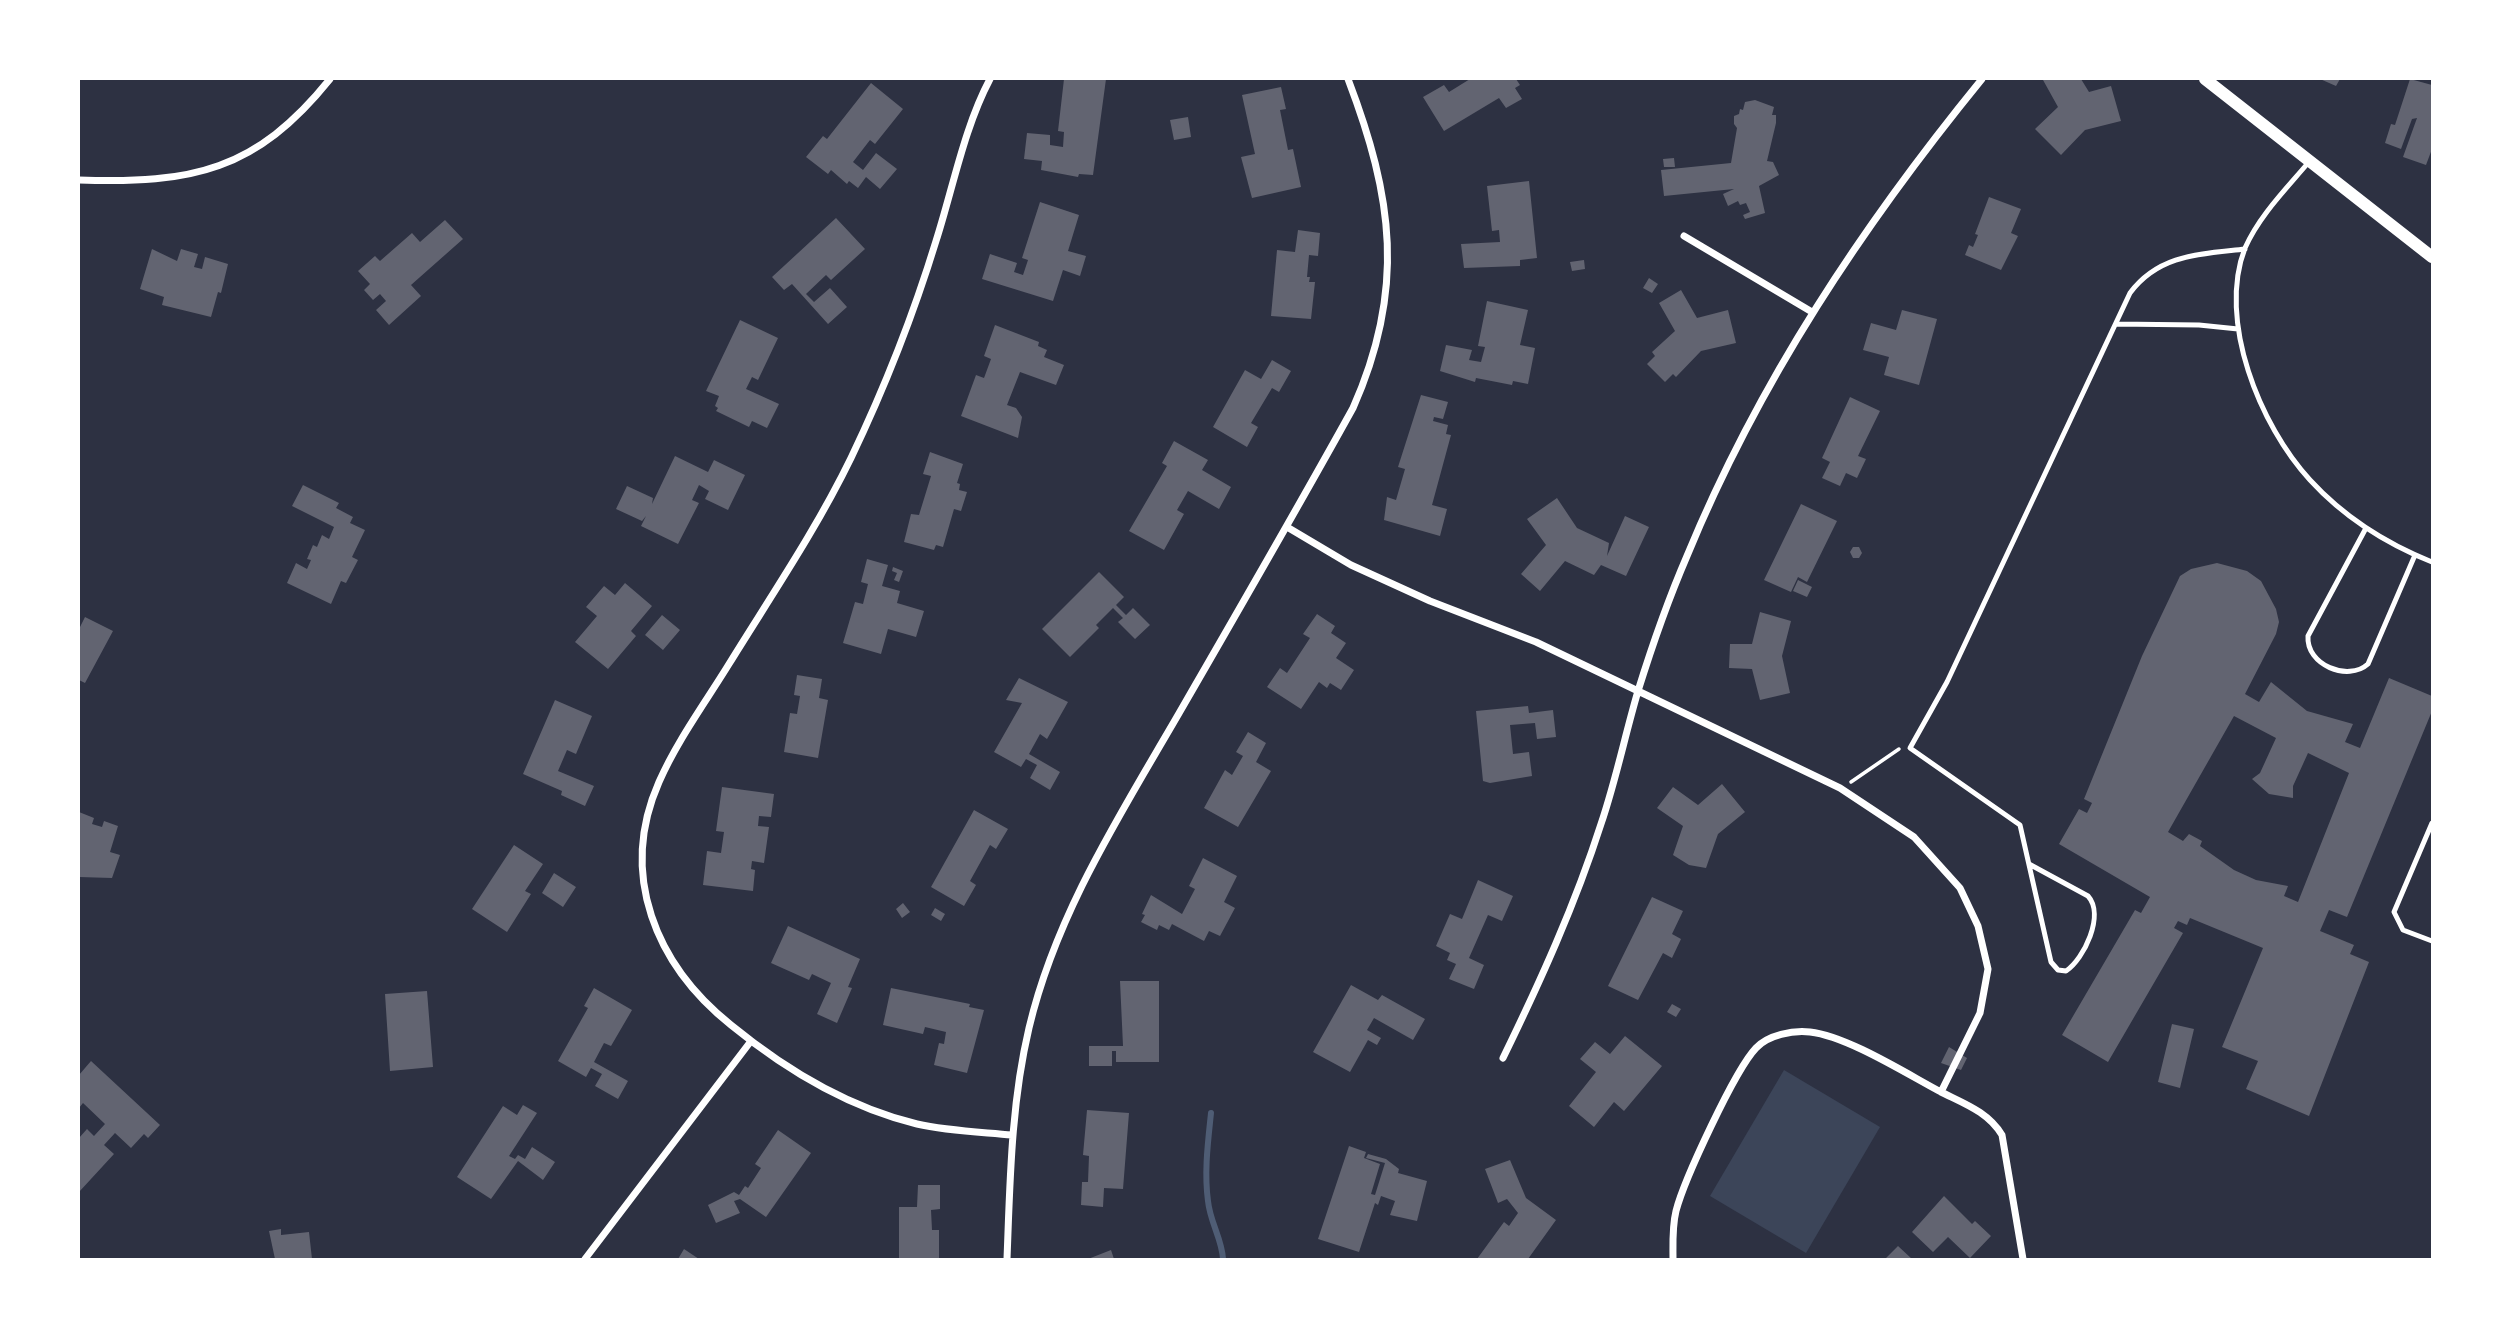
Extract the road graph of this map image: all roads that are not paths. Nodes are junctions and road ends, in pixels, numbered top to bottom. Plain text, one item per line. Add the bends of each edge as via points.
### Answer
1 (330, 79) edge
2 (990, 79) edge
3 (1348, 79) edge
4 (1982, 79) edge
5 (2205, 79) edge
6 (2308, 163) junction
7 (79, 180) edge
8 (1684, 236) dead end
9 (2245, 248) junction
10 (2432, 257) edge
11 (1812, 312) junction
12 (2116, 324) junction
13 (2238, 329) junction
14 (1286, 527) junction
15 (2366, 528) junction
16 (2415, 555) junction
17 (2432, 562) edge
18 (1638, 691) junction
19 (2432, 823) edge
20 (2029, 864) junction
21 (2432, 941) edge
22 (751, 1041) junction
23 (1503, 1058) dead end
24 (1941, 1092) junction
25 (1012, 1135) junction
26 (585, 1259) edge
27 (1007, 1259) edge
28 (1673, 1259) edge
29 (2024, 1259) edge

1 - 7 street via 278,134 229,163 139,182
2 - 22 street via 973,118 921,290 869,419 819,518 670,759 650,810 643,872 648,906 661,943 701,997
3 - 14 street via 1381,175 1387,224 1385,296 1368,375
4 - 11 street via 1910,169
5 - 6 street
6 - 9 lane via 2259,223
6 - 10 street
8 - 11 street
9 - 12 lane via 2173,258 2141,278
9 - 13 lane via 2239,273
11 - 18 street via 1707,510
12 - 13 lane
12 - 20 lane via 1947,682 1910,748 2020,825
13 - 15 lane via 2245,362 2282,441 2309,479
14 - 18 street via 1362,570 1536,642
14 - 25 street via 1075,899 1030,1027
15 - 16 lane
15 - 16 lane via 2308,636 2310,651 2324,664 2349,673 2368,664
16 - 17 lane
18 - 23 street via 1586,870
18 - 24 street via 1840,788 1914,837 1960,888 1978,926 1988,969 1986,995
19 - 21 lane via 2394,912 2403,930
20 - 20 lane via 2051,962 2066,971 2097,921 2094,903
22 - 25 street via 817,1085 878,1112 919,1124
22 - 26 street
24 - 28 street via 1832,1036 1788,1032 1756,1047 1687,1180 1676,1212
24 - 29 street via 1981,1112 2002,1135
25 - 27 street

